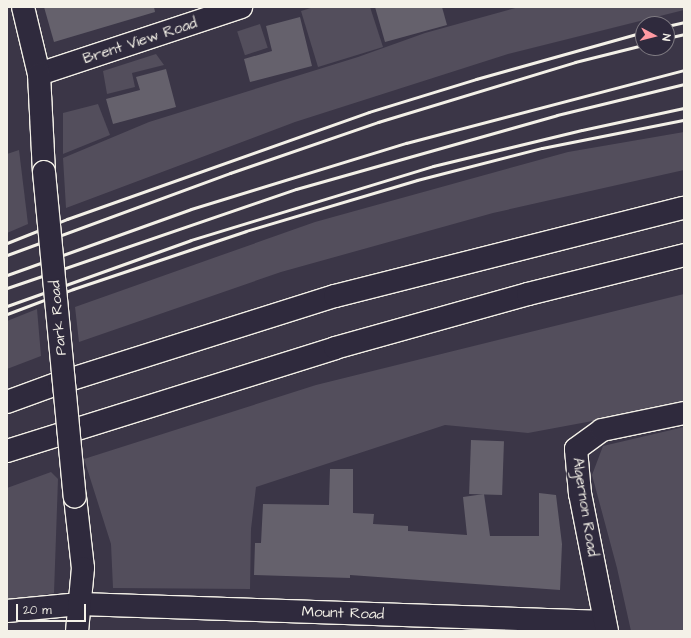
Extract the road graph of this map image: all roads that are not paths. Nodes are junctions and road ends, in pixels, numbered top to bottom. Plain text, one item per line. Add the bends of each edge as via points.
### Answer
1 (23, 7) edge
2 (241, 7) edge
3 (39, 74) junction
4 (684, 208) edge
5 (684, 256) edge
6 (7, 402) edge
7 (684, 413) edge
8 (7, 451) edge
9 (80, 604) junction
10 (7, 611) edge
11 (606, 627) edge
12 (77, 631) edge

1 - 3 main road, Park Road
2 - 3 main road, Brent View Road
3 - 9 main road, Park Road, bridge via 44,172 83,568
4 - 6 main road via 335,296 59,383
5 - 8 main road via 528,294 335,348
7 - 11 main road, Algernon Road via 602,430 576,449 580,494
9 - 10 main road, Mount Road
9 - 11 main road, Mount Road
9 - 12 main road, Park Road

